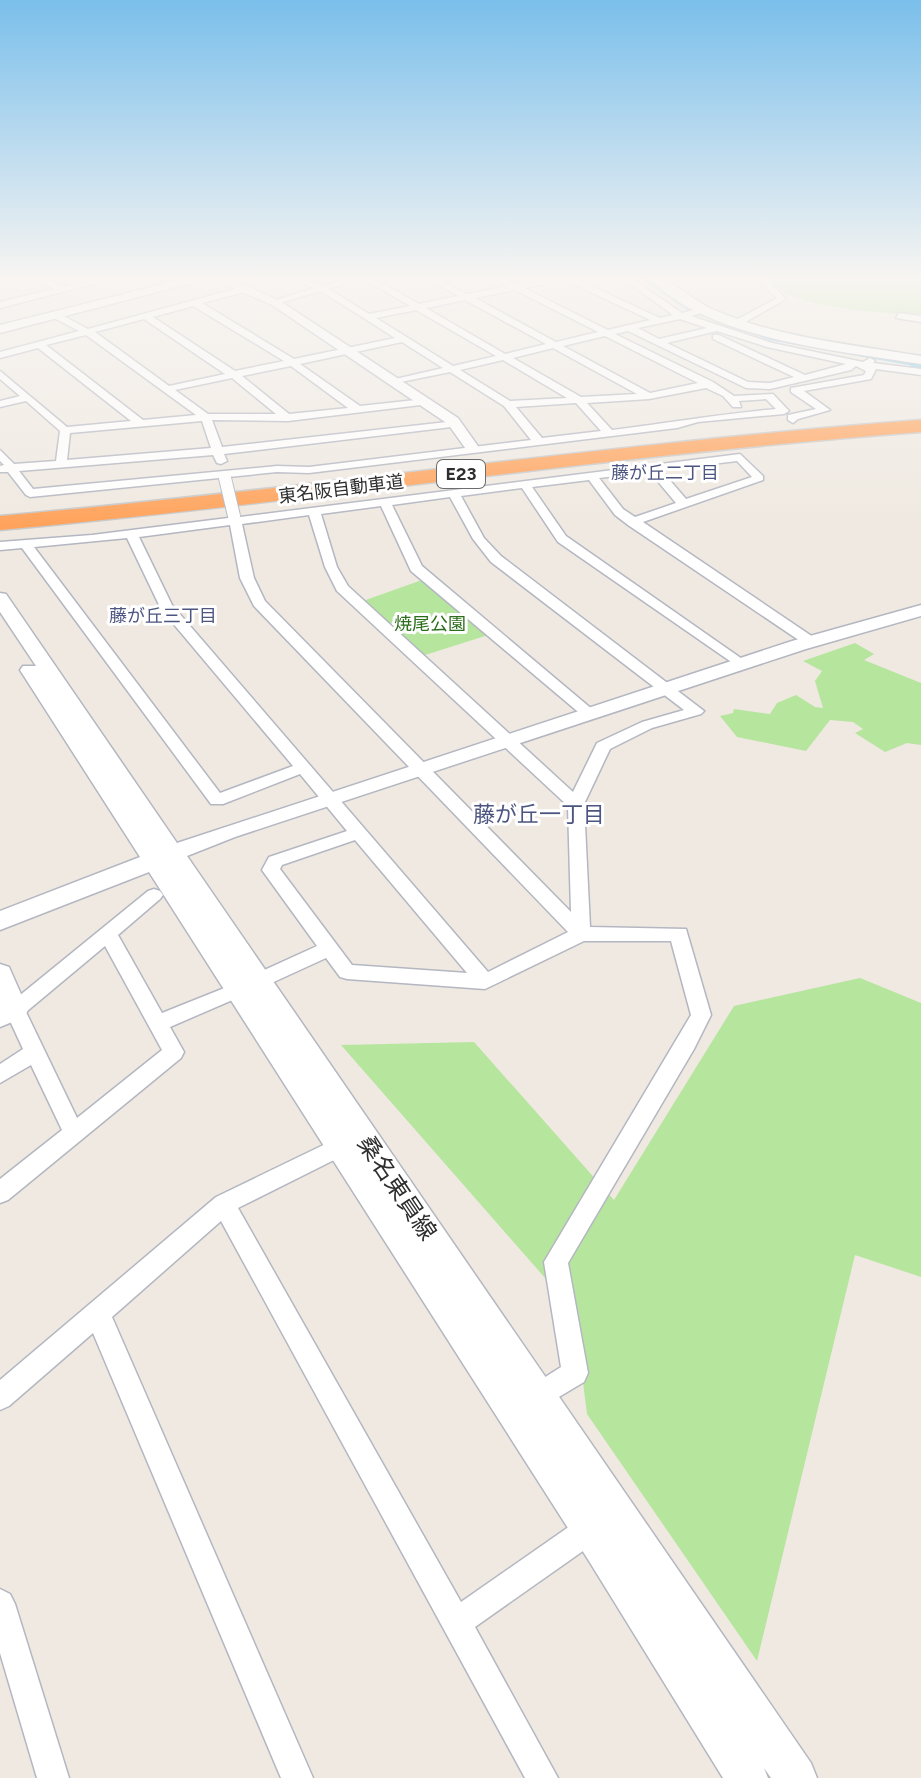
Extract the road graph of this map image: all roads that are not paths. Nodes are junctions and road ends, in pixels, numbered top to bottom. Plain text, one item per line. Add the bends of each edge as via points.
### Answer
1 (58, 359) edge
2 (125, 359) edge
3 (210, 359) edge
4 (287, 359) edge
5 (306, 359) edge
6 (360, 359) edge
7 (435, 359) edge
8 (495, 359) edge
9 (507, 359) edge
10 (581, 359) edge
11 (659, 359) edge
12 (693, 359) edge
13 (762, 359) edge
14 (836, 359) edge
15 (869, 359) edge
16 (292, 362) junction
17 (860, 364) junction
18 (451, 369) junction
19 (921, 372) edge
20 (0, 374) edge
21 (234, 375) junction
22 (801, 377) junction
23 (395, 382) junction
24 (709, 384) junction
25 (167, 389) junction
26 (649, 396) junction
27 (27, 398) junction
28 (731, 399) junction
29 (579, 400) junction
30 (425, 402) junction
31 (0, 404) edge
32 (508, 404) junction
33 (359, 411) junction
34 (746, 414) junction
35 (788, 415) junction
36 (206, 417) junction
37 (288, 418) junction
38 (920, 421) edge
39 (141, 423) junction
40 (456, 424) junction
41 (65, 430) junction
42 (609, 433) junction
43 (538, 441) junction
44 (473, 449) junction
45 (219, 451) junction
46 (0, 453) edge
47 (61, 464) junction
48 (652, 467) junction
49 (5, 469) edge
50 (591, 475) junction
51 (224, 476) junction
52 (524, 483) junction
53 (454, 493) junction
54 (385, 502) junction
55 (683, 504) junction
56 (314, 511) junction
57 (0, 515) edge
58 (234, 518) junction
59 (632, 522) junction
60 (0, 523) edge
61 (131, 534) junction
62 (26, 545) junction
63 (0, 546) edge
64 (0, 598) edge
65 (921, 610) edge
66 (0, 624) edge
67 (811, 642) junction
68 (740, 664) junction
69 (665, 688) junction
70 (588, 713) junction
71 (506, 740) junction
72 (302, 768) junction
73 (418, 769) junction
74 (327, 798) junction
75 (576, 804) junction
76 (358, 833) junction
77 (165, 857) junction
78 (154, 895) dead end
79 (0, 921) edge
80 (107, 933) junction
81 (581, 934) junction
82 (329, 949) junction
83 (0, 974) edge
84 (485, 982) junction
85 (247, 986) junction
86 (8, 1014) edge
87 (159, 1023) junction
88 (36, 1051) junction
89 (0, 1075) edge
90 (74, 1133) junction
91 (340, 1146) junction
92 (0, 1193) edge
93 (224, 1204) junction
94 (98, 1314) junction
95 (0, 1397) edge
96 (537, 1397) junction
97 (590, 1529) junction
98 (0, 1604) edge
99 (456, 1623) junction
100 (53, 1778) edge
101 (297, 1778) edge
102 (542, 1778) edge
103 (747, 1778) edge
104 (796, 1778) edge

1 - 39 street
2 - 25 street
3 - 21 street
4 - 16 street
5 - 16 street
6 - 23 street
7 - 18 street
8 - 18 street
9 - 29 street
10 - 26 street
11 - 24 street
12 - 22 street via 746,385 770,386
13 - 22 street
14 - 17 street
15 - 17 street
16 - 21 street
16 - 33 street
17 - 19 street
17 - 22 street
17 - 35 street via 872,371 867,377 795,390 825,410
18 - 23 street
18 - 32 street
20 - 27 street
21 - 25 street
21 - 37 street
23 - 30 street
24 - 26 street
24 - 28 street
25 - 36 street
26 - 29 street
27 - 31 street
27 - 41 street
28 - 34 street
28 - 35 street via 769,396
29 - 32 street
29 - 42 street
30 - 33 street
30 - 40 street
32 - 43 street
33 - 37 street
34 - 35 street
34 - 42 street
36 - 37 street
36 - 39 street
36 - 45 street
38 - 57 highway, 東名阪自動車道 / E23 via 692,438 248,493
38 - 60 highway, 東名阪自動車道 / E23 via 264,499
39 - 41 street
40 - 44 street
40 - 45 street
41 - 47 street
42 - 43 street
43 - 44 street
44 - 51 street
45 - 47 street
45 - 51 street
46 - 49 street
47 - 49 street
48 - 50 street
48 - 55 street
48 - 55 street via 740,457 759,478
49 - 51 street via 30,493
50 - 52 street
50 - 59 street
51 - 58 street, bridge
52 - 53 street
52 - 68 street via 562,539
53 - 54 street
53 - 69 street via 490,554
54 - 56 street
54 - 70 street via 416,568
55 - 59 street
56 - 58 street
56 - 71 street via 342,588
58 - 61 street
58 - 73 street via 247,578 259,603
59 - 67 street
61 - 62 street
61 - 72 street via 166,606
62 - 63 street
62 - 72 street via 217,800
64 - 77 street via 105,754 106,767
65 - 67 street
66 - 77 street, 桑名東員線
67 - 68 street
68 - 69 street
69 - 70 street
69 - 75 street via 696,711 609,740
70 - 71 street
71 - 73 street
71 - 75 street
72 - 74 street
73 - 74 street
73 - 81 street
74 - 76 street
74 - 77 street
75 - 81 street
76 - 82 street via 275,861 271,870
76 - 84 street
77 - 79 street
77 - 85 street, 桑名東員線
78 - 80 street
80 - 86 street
80 - 87 street
81 - 84 street
81 - 96 street via 679,934 701,1015 556,1262 575,1373
82 - 84 street via 347,972
82 - 85 street
83 - 86 street
85 - 87 street
85 - 91 street, 桑名東員線
85 - 96 street, 桑名東員線
86 - 88 street
87 - 90 street via 174,1052
88 - 89 street
88 - 90 street
90 - 92 street
91 - 93 street
91 - 97 street, 桑名東員線
93 - 94 street
93 - 99 street
94 - 95 street
94 - 101 street
96 - 104 street, 桑名東員線
97 - 99 street
97 - 103 street, 桑名東員線
98 - 100 street
99 - 102 street

